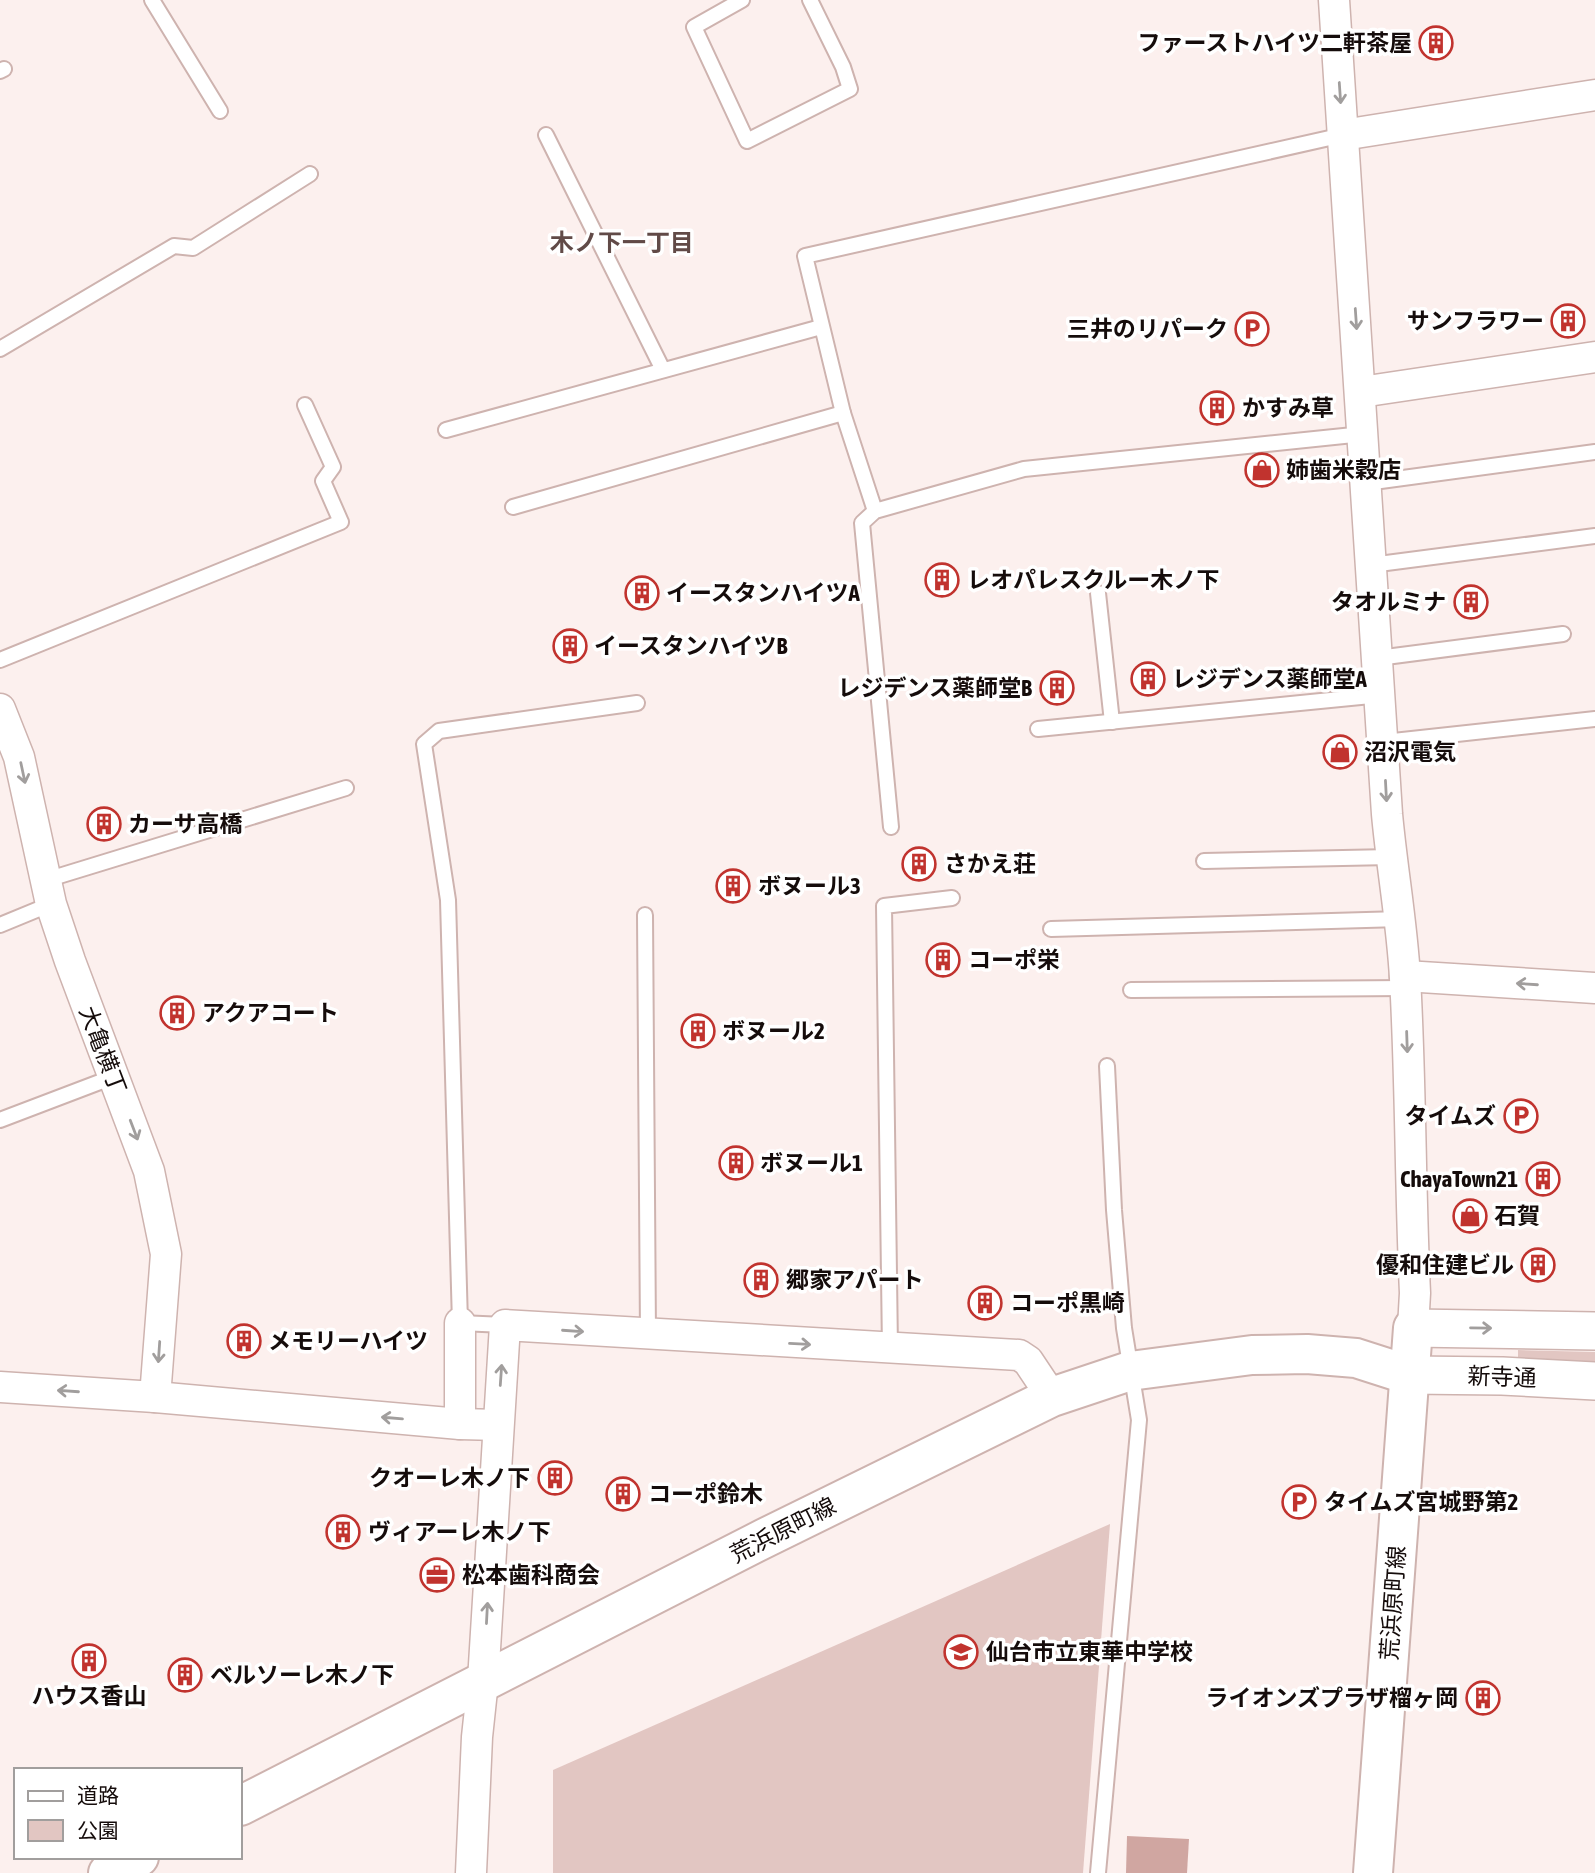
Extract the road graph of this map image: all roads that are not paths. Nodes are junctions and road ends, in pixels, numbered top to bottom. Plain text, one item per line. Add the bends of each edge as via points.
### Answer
1 (152, 0) edge
2 (741, 0) edge
3 (810, 0) edge
4 (1334, 0) edge
5 (1595, 95) edge
6 (220, 111) dead end
7 (545, 135) dead end
8 (1343, 135) junction
9 (310, 174) dead end
10 (821, 327) junction
11 (0, 349) edge
12 (1595, 356) edge
13 (663, 370) junction
14 (1361, 392) junction
15 (305, 405) dead end
16 (843, 412) junction
17 (446, 430) dead end
18 (1363, 434) junction
19 (1595, 452) edge
20 (1366, 483) junction
21 (513, 507) dead end
22 (875, 511) junction
23 (1595, 536) edge
24 (1371, 565) junction
25 (1098, 593) dead end
26 (1563, 634) dead end
27 (1378, 658) junction
28 (0, 660) edge
29 (1381, 695) junction
30 (637, 703) dead end
31 (0, 709) edge
32 (1595, 719) edge
33 (1112, 722) junction
34 (1038, 729) dead end
35 (1384, 741) junction
36 (346, 788) dead end
37 (891, 827) dead end
38 (1391, 857) junction
39 (1204, 861) dead end
40 (48, 892) junction
41 (952, 898) dead end
42 (645, 915) dead end
43 (1401, 919) junction
44 (0, 925) edge
45 (1051, 929) dead end
46 (1405, 982) junction
47 (1595, 988) edge
48 (1131, 990) dead end
49 (1107, 1066) dead end
50 (113, 1077) junction
51 (0, 1120) edge
52 (460, 1322) junction
53 (505, 1325) junction
54 (1413, 1328) junction
55 (1595, 1331) edge
56 (648, 1335) junction
57 (890, 1349) junction
58 (1356, 1358) junction
59 (1130, 1371) junction
60 (1409, 1375) junction
61 (1595, 1381) edge
62 (0, 1387) edge
63 (1052, 1396) junction
64 (155, 1397) junction
65 (460, 1424) junction
66 (498, 1425) junction
67 (483, 1681) junction
68 (242, 1805) edge
69 (135, 1859) edge
70 (108, 1873) edge
71 (471, 1873) edge
72 (1098, 1873) edge
73 (1373, 1873) edge

1 - 6 lane
2 - 3 lane via 694,27 747,141 850,89
4 -> 8 street
5 - 8 street
7 - 13 lane
8 - 10 lane via 805,256
8 -> 14 street
9 - 11 lane via 193,248 174,246
10 - 13 lane
10 - 16 lane
12 - 14 street
13 - 17 lane
14 - 18 street
15 - 28 lane via 333,467 323,481 341,522
16 - 21 lane
16 - 22 lane
18 - 20 street
18 - 22 lane via 1024,469
19 - 20 lane
20 - 24 street
22 - 37 lane via 862,523
23 - 24 lane
24 - 27 street
25 - 33 lane
26 - 27 lane
27 - 29 street
29 - 33 lane
29 - 35 street
30 - 52 lane via 439,731 424,744 448,900
31 -> 40 street, 大亀横丁 via 19,757
32 - 35 lane
33 - 34 lane
35 -> 38 street
36 - 40 lane
38 - 39 lane
38 - 43 street
40 - 44 lane
40 - 50 street, 大亀横丁
41 - 57 lane via 884,906
42 - 56 lane
43 - 45 lane
43 - 46 street
47 -> 46 street
46 - 48 lane
46 -> 54 street
49 - 59 lane via 1114,1210
50 - 51 lane
50 -> 64 street, 大亀横丁 via 149,1171 166,1254
52 - 53 lane
52 - 65 street
53 -> 56 street
66 -> 53 street
54 -> 55 street, 新寺通
54 - 58 main road
54 - 60 main road, 荒浜原町線
56 -> 57 street
57 - 63 street via 1019,1355
58 - 59 main road, 荒浜原町線 via 1252,1355
58 - 60 main road, 荒浜原町線
59 - 63 main road, 荒浜原町線
59 - 72 lane via 1138,1436
60 - 61 street, 新寺通
60 - 73 main road, 荒浜原町線
64 -> 62 street
63 - 67 main road, 荒浜原町線
65 -> 64 street
65 - 66 street
67 -> 66 street
67 - 68 main road, 荒浜原町線
67 - 71 street
69 - 70 main road

